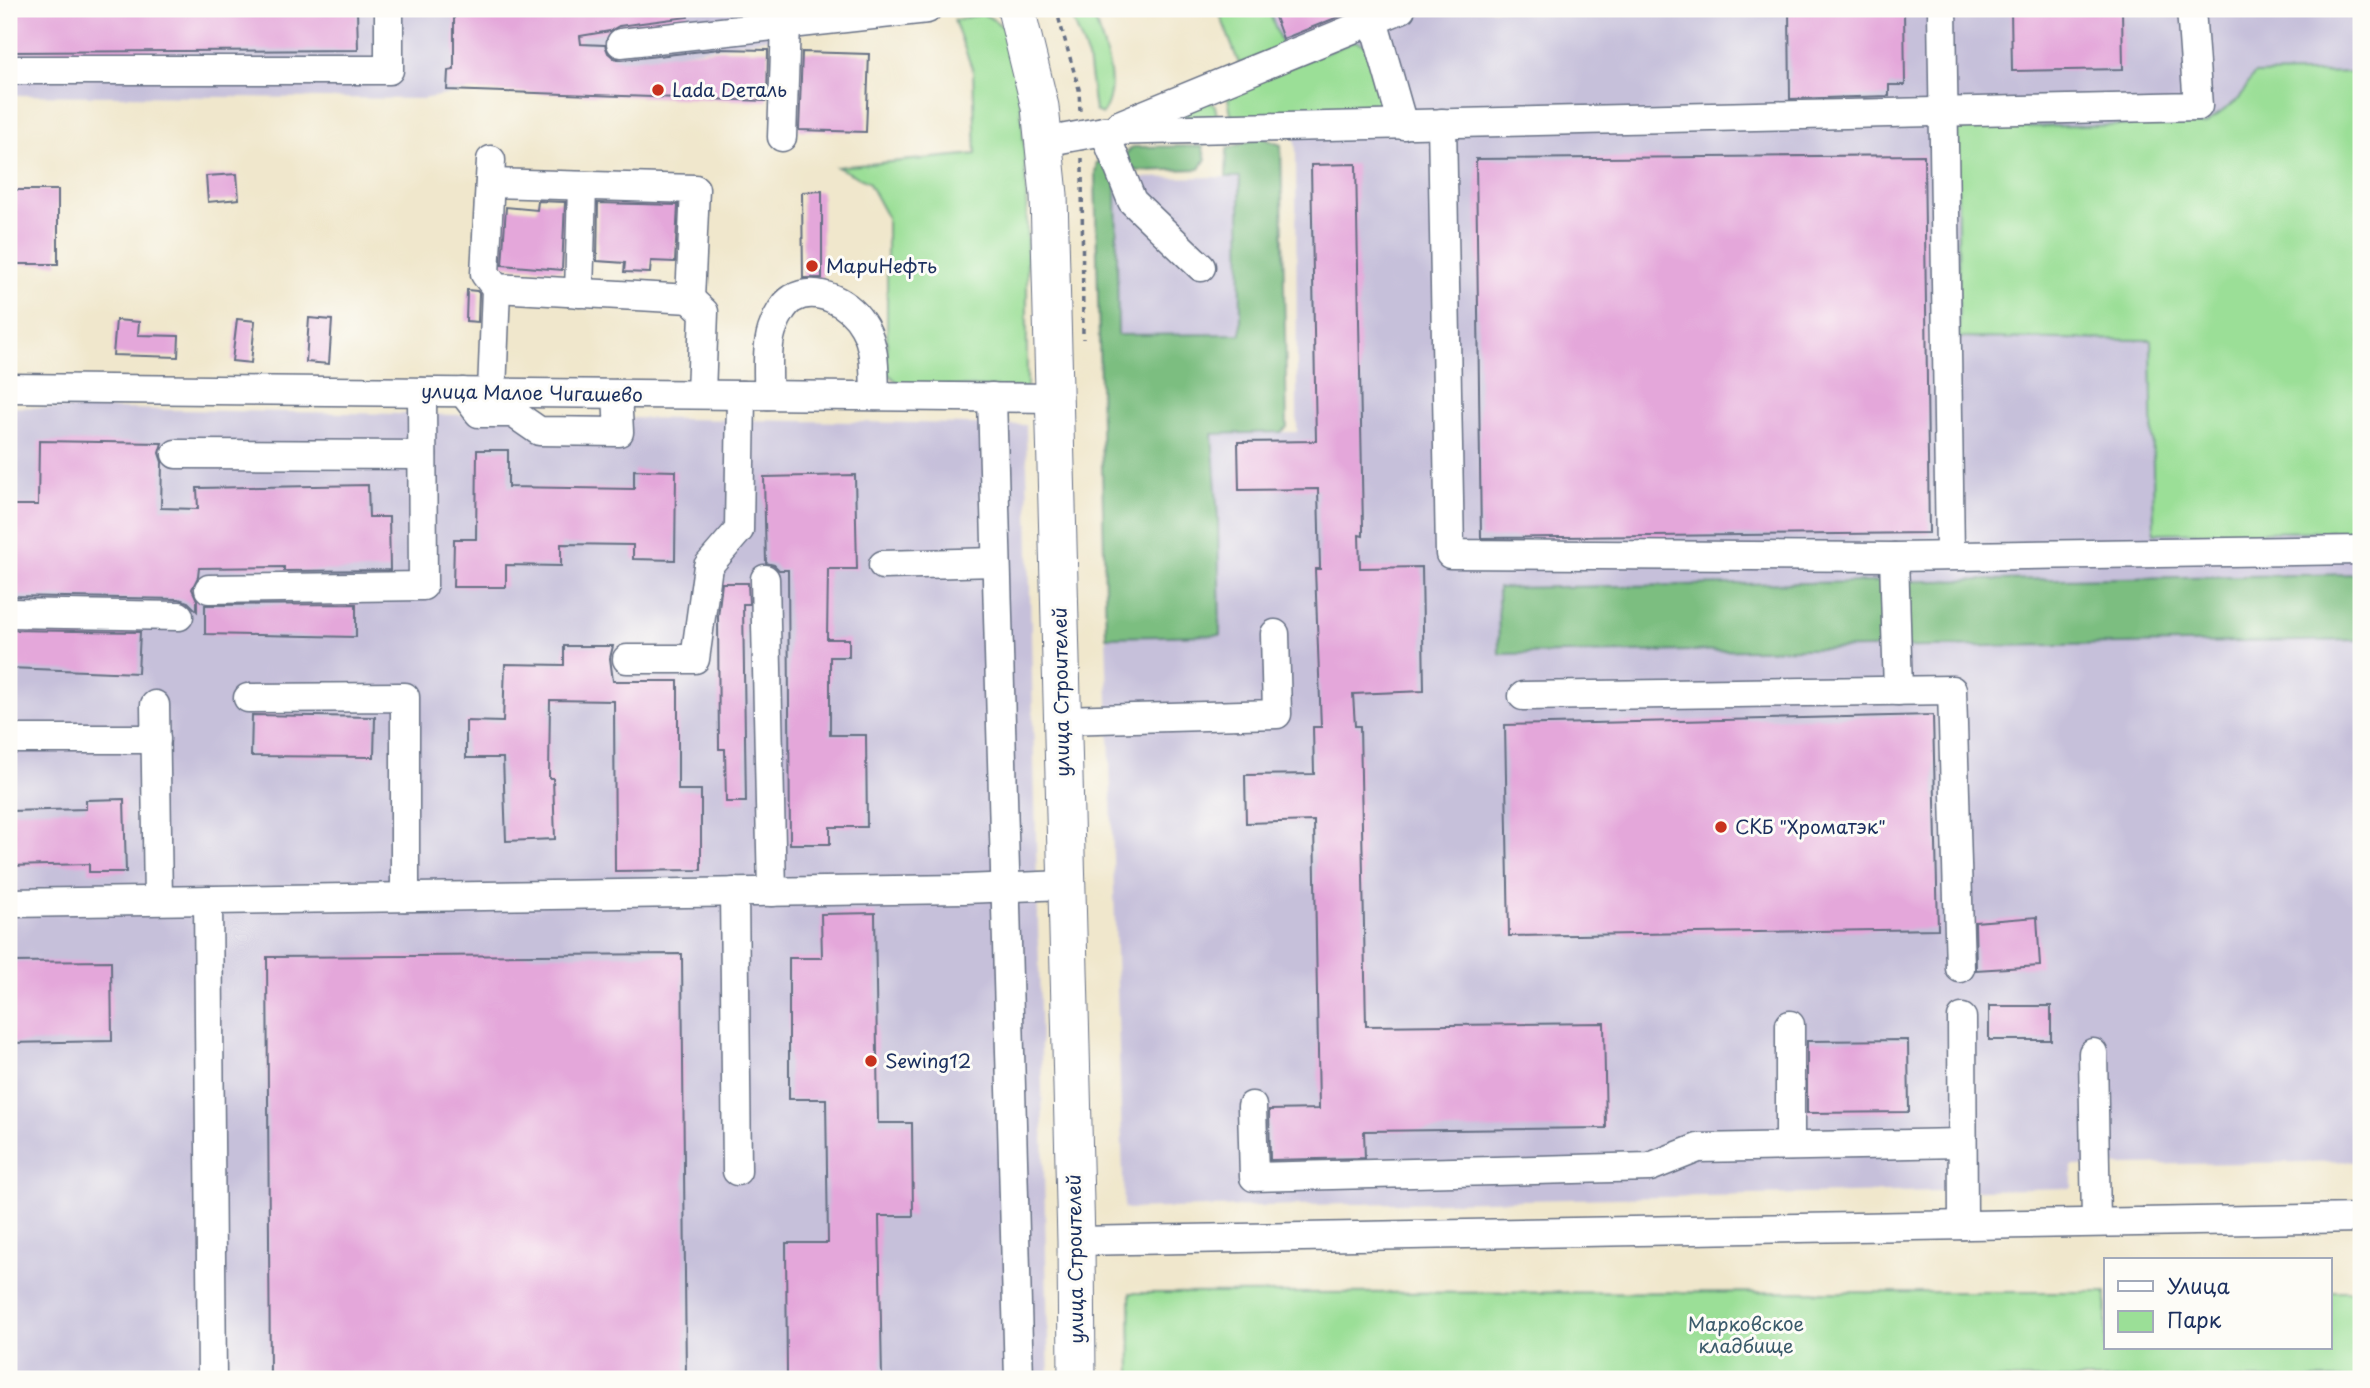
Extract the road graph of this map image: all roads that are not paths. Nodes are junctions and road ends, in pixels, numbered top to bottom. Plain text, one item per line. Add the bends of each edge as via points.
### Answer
1 (389, 9) edge
2 (927, 9) edge
3 (1016, 9) edge
4 (1401, 9) edge
5 (1942, 9) edge
6 (2191, 9) edge
7 (1374, 14) edge
8 (786, 24) junction
9 (621, 43) dead end
10 (9, 70) edge
11 (1944, 112) junction
12 (1442, 124) junction
13 (1403, 125) junction
14 (1093, 134) junction
15 (782, 137) dead end
16 (1044, 142) junction
17 (582, 186) junction
18 (1202, 267) dead end
19 (496, 288) junction
20 (579, 293) junction
21 (690, 299) junction
22 (9, 388) edge
23 (422, 392) junction
24 (463, 392) junction
25 (492, 392) junction
26 (618, 394) junction
27 (701, 394) junction
28 (754, 395) junction
29 (875, 396) junction
30 (992, 397) junction
31 (1055, 398) junction
32 (176, 454) dead end
33 (422, 455) junction
34 (2361, 550) edge
35 (1950, 554) junction
36 (1894, 557) junction
37 (996, 562) junction
38 (883, 565) dead end
39 (765, 579) dead end
40 (209, 589) dead end
41 (9, 613) edge
42 (178, 616) dead end
43 (1275, 634) dead end
44 (627, 659) dead end
45 (1898, 691) junction
46 (1523, 696) dead end
47 (248, 698) dead end
48 (155, 705) dead end
49 (1062, 720) junction
50 (9, 739) edge
51 (156, 739) junction
52 (1066, 886) junction
53 (1006, 888) junction
54 (734, 892) junction
55 (772, 892) junction
56 (405, 897) junction
57 (208, 900) junction
58 (158, 901) junction
59 (9, 903) edge
60 (1960, 968) dead end
61 (1962, 1018) dead end
62 (1790, 1026) dead end
63 (2093, 1053) dead end
64 (1252, 1106) dead end
65 (1962, 1143) junction
66 (1790, 1146) junction
67 (737, 1171) dead end
68 (2361, 1218) edge
69 (2096, 1223) junction
70 (1963, 1225) junction
71 (1076, 1241) junction
72 (212, 1379) edge
73 (1019, 1379) edge
74 (1077, 1379) edge

1 - 10 street via 389,70
2 - 8 street
3 - 16 main road, улица Строителей
4 - 7 street
5 - 11 street
6 - 11 street via 2198,106
7 - 13 street
7 - 14 street
8 - 9 street
8 - 15 street
11 - 12 street
11 - 35 street
12 - 13 street
12 - 36 street via 1450,554
13 - 14 street
14 - 16 street
14 - 18 street via 1132,201
16 - 31 main road, улица Строителей
17 - 19 street via 491,171 485,274
17 - 20 street
17 - 21 street via 695,189
19 - 20 street
19 - 25 street
20 - 21 street
21 - 27 street via 704,312
22 - 23 street, улица Малое Чигашево
23 - 24 street, улица Малое Чигашево
23 - 33 street
24 - 25 street, улица Малое Чигашево
24 - 26 street via 479,413 513,413 539,431 592,432 619,432
25 - 26 street, улица Малое Чигашево
26 - 27 street, улица Малое Чигашево
27 - 28 street, улица Малое Чигашево
28 - 29 street, улица Малое Чигашево
28 - 29 street via 772,328 790,300 803,295 836,298 864,326 871,343
28 - 44 street via 739,530 708,566 695,659
29 - 30 street, улица Малое Чигашево
30 - 31 street, улица Малое Чигашево
30 - 37 street
31 - 49 main road, улица Строителей
32 - 33 street
33 - 40 street via 424,586
34 - 35 street
35 - 36 street
36 - 45 street
37 - 38 street
37 - 53 street
39 - 55 street
41 - 42 street
43 - 49 street via 1277,714
45 - 46 street
45 - 60 street via 1952,690
47 - 56 street via 405,697
48 - 51 street
49 - 52 main road, улица Строителей
50 - 51 street
51 - 58 street
52 - 53 street
52 - 71 main road, улица Строителей
53 - 55 street
53 - 73 street
54 - 55 street
54 - 56 street
54 - 67 street
56 - 57 street
57 - 58 street
57 - 72 street
58 - 59 street
61 - 65 street
62 - 66 street
63 - 69 street
64 - 66 street via 1254,1177 1650,1167 1698,1148
65 - 66 street
65 - 70 street
68 - 69 street
69 - 70 street
70 - 71 street
71 - 74 main road, улица Строителей

